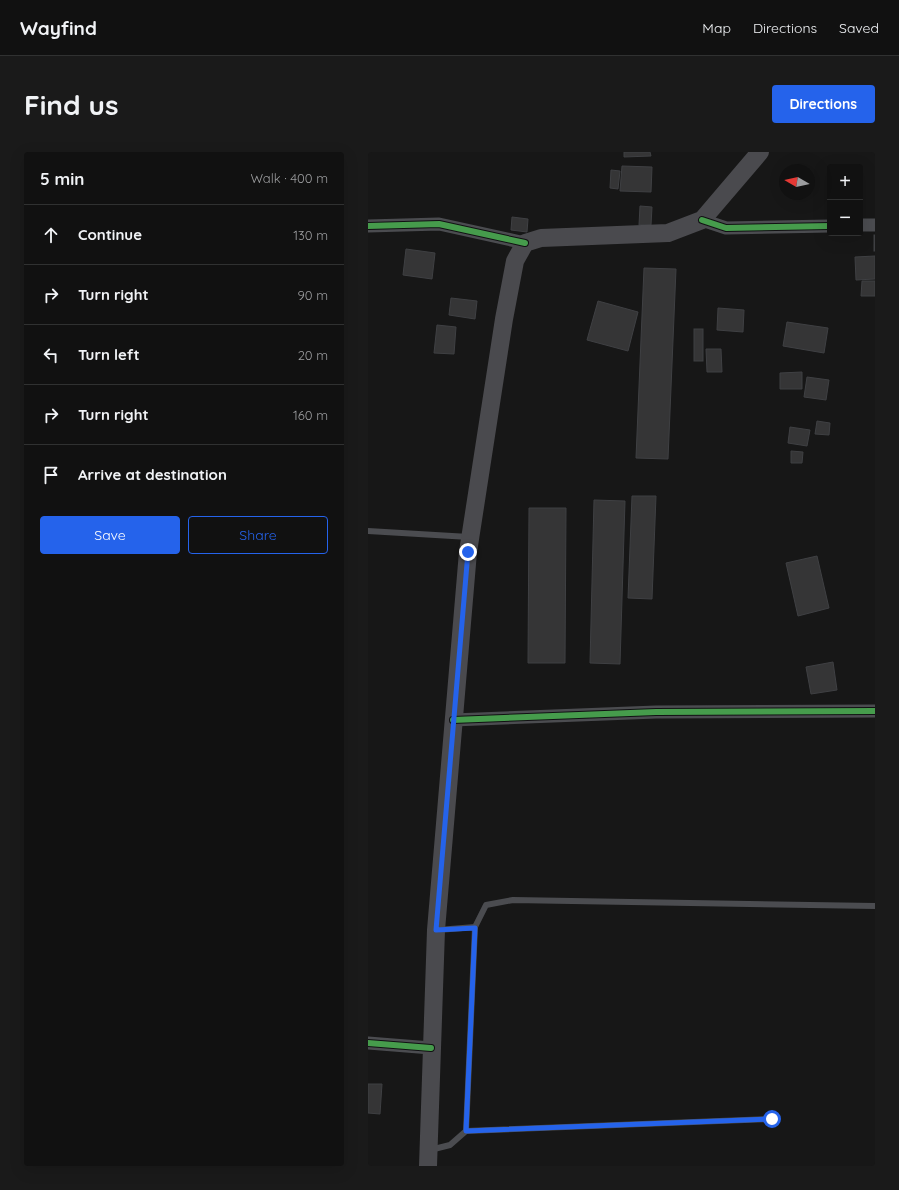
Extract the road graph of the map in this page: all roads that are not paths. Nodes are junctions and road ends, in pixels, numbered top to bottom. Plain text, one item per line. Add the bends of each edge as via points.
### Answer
1 (760, 152) edge
2 (702, 220) junction
3 (863, 225) edge
4 (875, 225) edge
5 (368, 226) edge
6 (827, 226) edge
7 (525, 244) junction
8 (368, 531) edge
9 (470, 537) junction
10 (875, 711) edge
11 (453, 720) junction
12 (875, 906) edge
13 (475, 928) junction
14 (436, 930) junction
15 (368, 1043) edge
16 (431, 1048) junction
17 (772, 1119) dead end
18 (466, 1131) junction
19 (428, 1158) edge

1 - 2 main road
2 - 6 street via 726,228
2 - 7 main road via 668,233 541,238
3 - 4 street
5 - 7 street via 439,224
7 - 9 main road via 515,261 508,298
8 - 9 lane
9 - 11 main road
10 - 11 street via 656,712
11 - 14 main road
12 - 13 lane via 513,900 486,905
13 - 14 lane
13 - 18 lane
14 - 16 main road
15 - 16 street
16 - 19 main road
17 - 18 lane
18 - 19 lane via 450,1145

